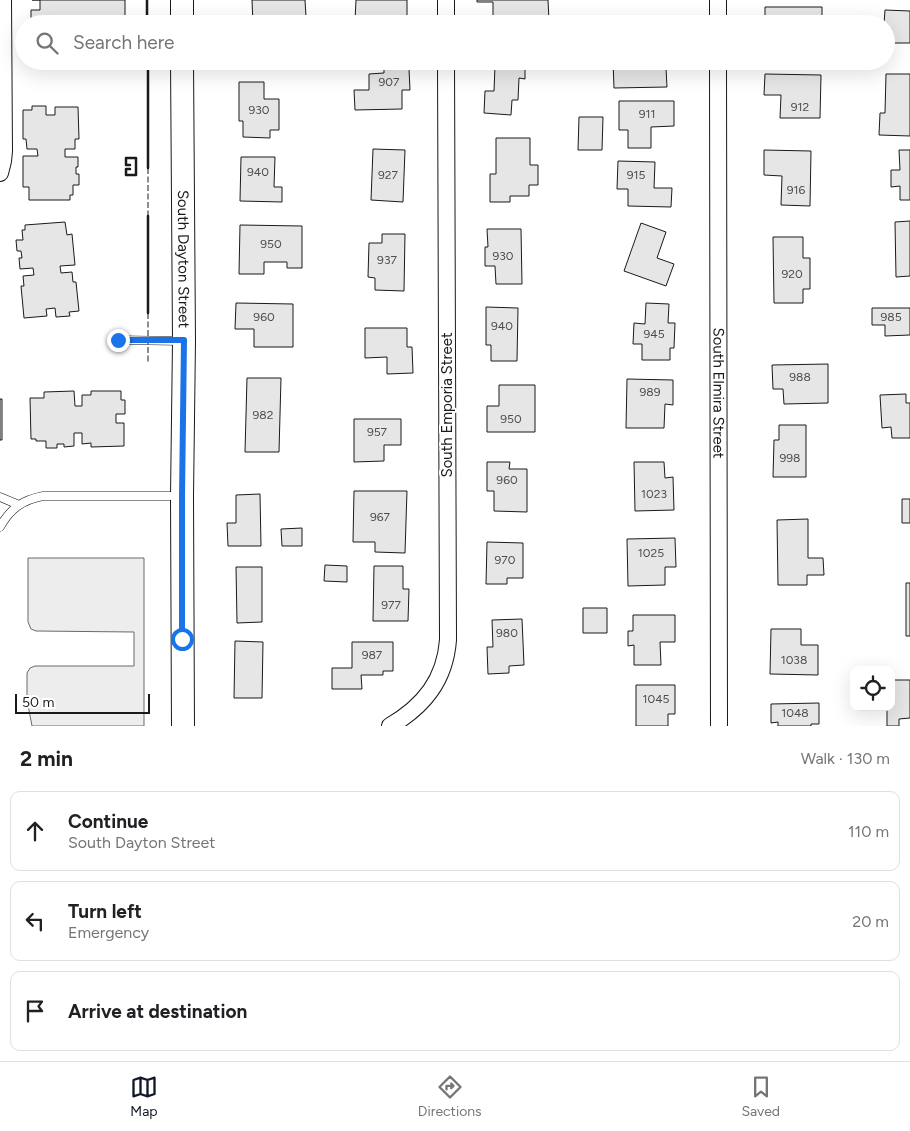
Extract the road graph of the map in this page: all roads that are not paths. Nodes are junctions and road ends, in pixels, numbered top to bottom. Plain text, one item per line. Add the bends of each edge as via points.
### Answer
1 (3, 0) edge
2 (182, 0) edge
3 (446, 0) edge
4 (718, 0) edge
5 (182, 15) edge
6 (446, 15) edge
7 (718, 15) edge
8 (182, 70) edge
9 (446, 70) edge
10 (718, 70) edge
11 (0, 173) edge
12 (118, 340) dead end
13 (184, 340) junction
14 (182, 496) junction
15 (0, 497) edge
16 (19, 505) junction
17 (0, 527) edge
18 (183, 726) edge
19 (390, 726) edge
20 (719, 726) edge

1 - 11 street via 4,151
2 - 5 street
3 - 6 street
4 - 7 street
8 - 13 street, South Dayton Street
9 - 19 street, South Emporia Street via 447,648 442,671 429,692
10 - 20 street, South Elmira Street
12 - 13 lane
13 - 14 street, South Dayton Street
14 - 16 lane via 53,496 31,499
14 - 18 street, South Dayton Street
15 - 16 lane
16 - 17 lane

